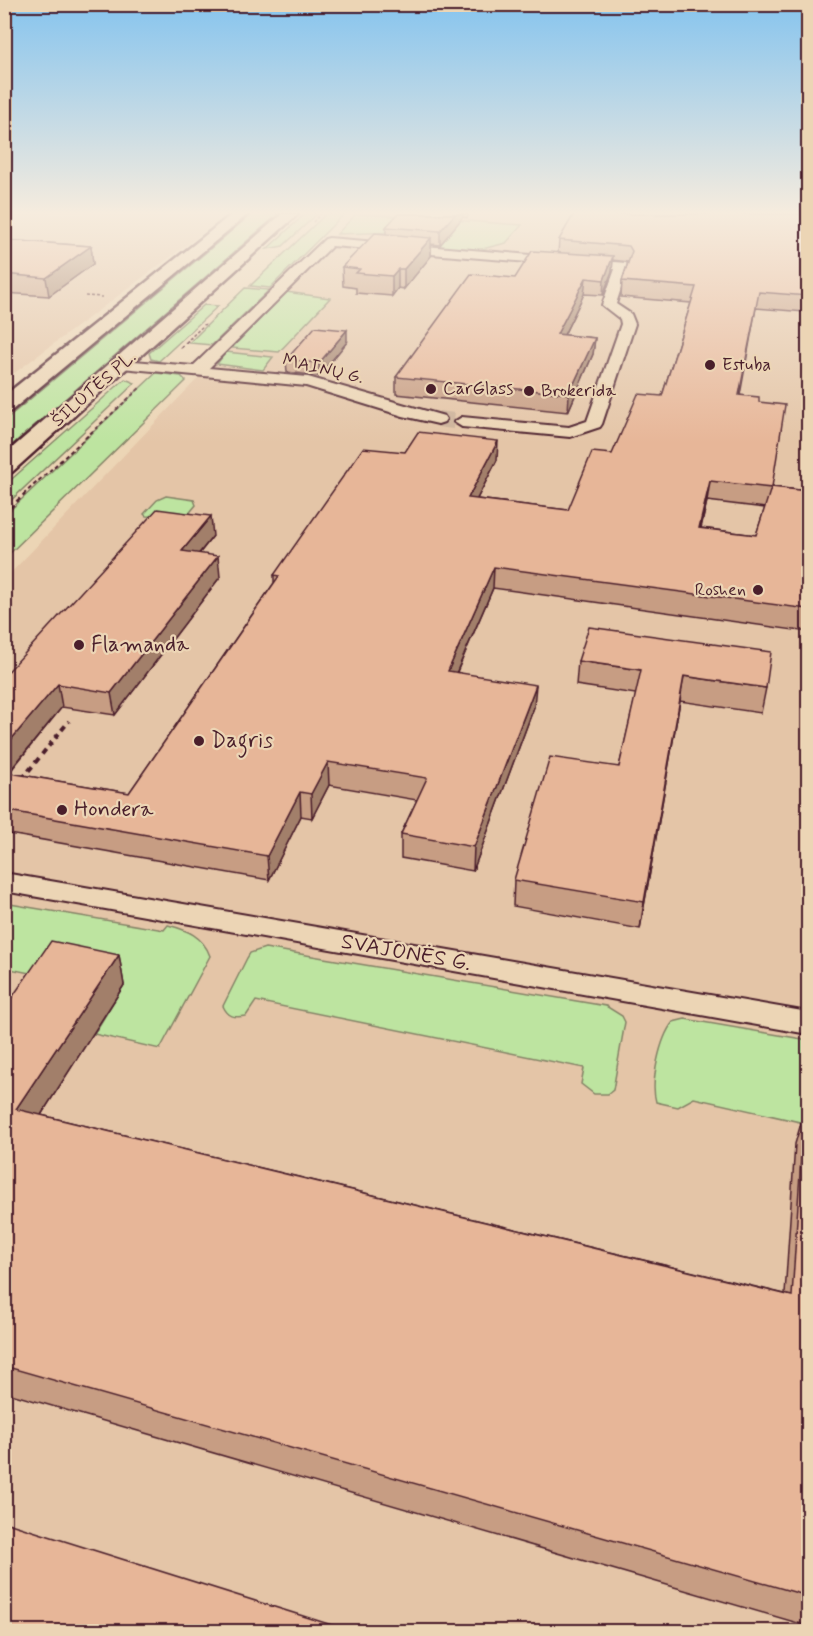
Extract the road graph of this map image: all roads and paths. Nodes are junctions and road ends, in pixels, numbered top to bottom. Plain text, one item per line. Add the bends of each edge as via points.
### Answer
1 (148, 290) edge
2 (205, 290) edge
3 (280, 290) edge
4 (614, 290) edge
5 (122, 364) junction
6 (198, 370) junction
7 (4, 407) edge
8 (438, 419) tunnel mouth
9 (462, 422) tunnel mouth
10 (4, 468) edge
11 (69, 721) dead end
12 (22, 779) edge
13 (4, 882) edge
14 (808, 1023) edge

1 - 7 main road, ŠILUTĖS PL.
2 - 5 main road, ŠILUTĖS PL.
3 - 6 street
4 - 9 street via 609,305 626,317 628,324 594,424 570,432
5 - 6 street, MAINŲ G.
5 - 10 main road, ŠILUTĖS PL.
6 - 8 street, MAINŲ G. via 308,382
11 - 12 path
13 - 14 street, SVAJONĖS G.

